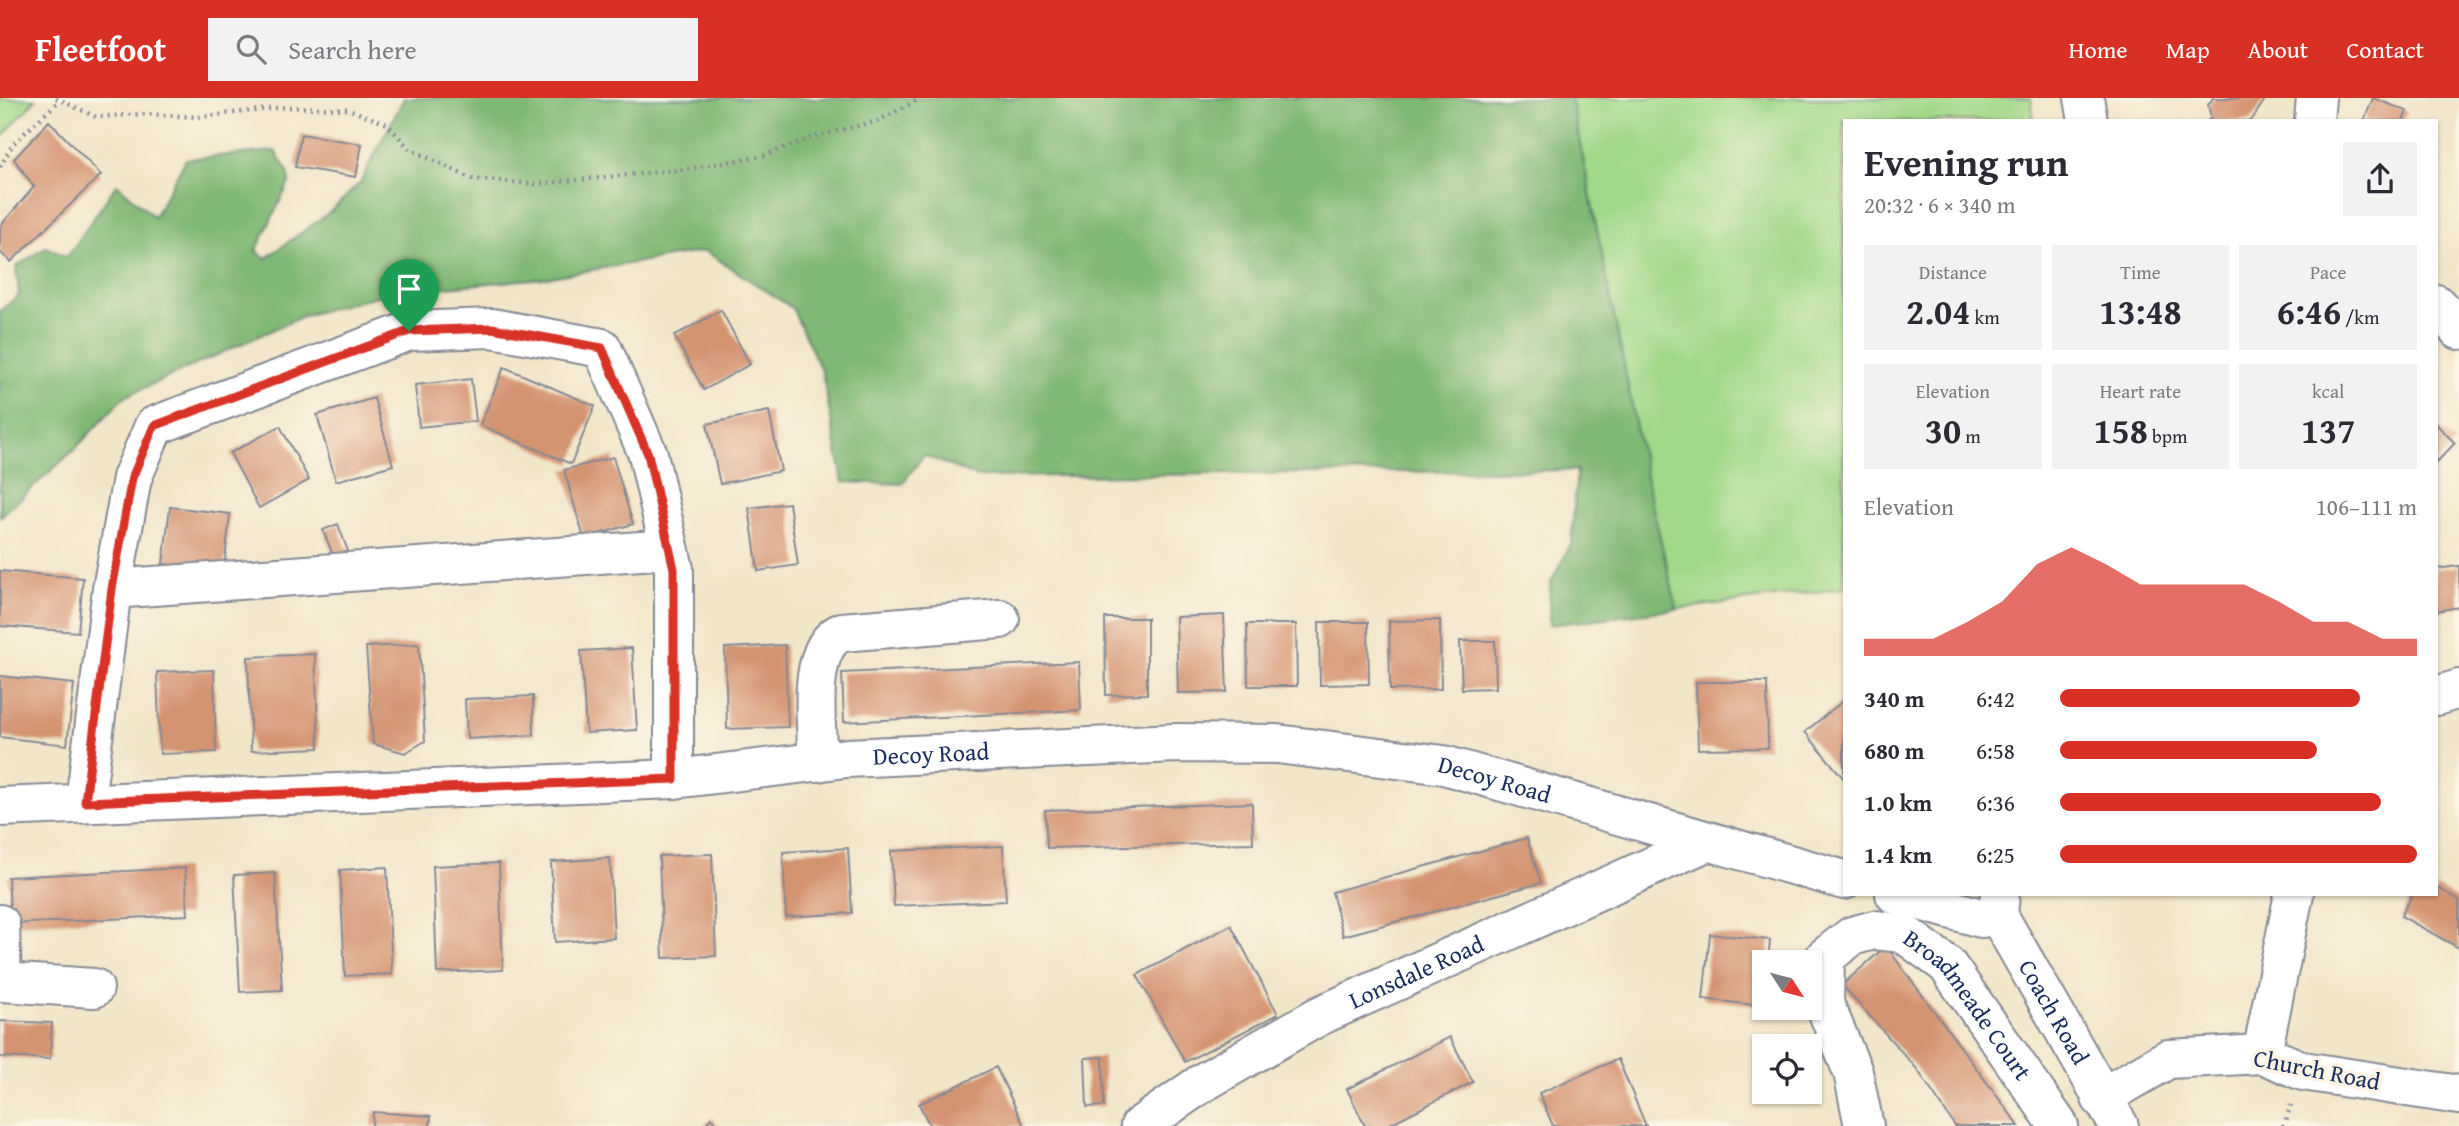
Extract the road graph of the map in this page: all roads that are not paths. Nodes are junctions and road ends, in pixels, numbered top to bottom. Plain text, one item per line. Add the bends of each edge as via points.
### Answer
1 (2084, 98) edge
2 (2316, 98) edge
3 (2088, 119) edge
4 (2314, 119) edge
5 (2438, 306) edge
6 (2459, 330) edge
7 (669, 549) junction
8 (112, 589) junction
9 (1000, 619) dead end
10 (2459, 689) edge
11 (2438, 695) edge
12 (818, 762) junction
13 (674, 779) junction
14 (85, 802) junction
15 (0, 807) edge
16 (1706, 842) junction
17 (1843, 880) edge
18 (1902, 896) edge
19 (2294, 896) edge
20 (1999, 905) edge
21 (0, 924) edge
22 (94, 988) dead end
23 (2262, 1054) junction
24 (2459, 1095) edge
25 (2110, 1112) edge
26 (1140, 1126) edge
27 (1864, 1126) edge
28 (2059, 1126) edge

1 - 3 street
2 - 4 street
5 - 6 street
7 - 8 street
7 - 8 street via 648,454 602,348 492,328 409,331 154,426 132,478
7 - 13 street via 674,569
8 - 14 street
9 - 12 street via 831,636 817,674
10 - 11 street
12 - 13 street, Decoy Road
12 - 16 street, Decoy Road via 1176,743 1277,744 1444,765
13 - 14 street, Decoy Road
14 - 15 street, Decoy Road
16 - 17 street, Decoy Road
16 - 26 street, Lonsdale Road via 1319,1016 1202,1083
18 - 20 street via 1981,918
19 - 23 street
20 - 25 street, Coach Road
21 - 22 street via 2,982
23 - 24 street, Church Road via 2304,1071
23 - 25 street, Church Road via 2168,1059
27 - 28 street, Broadmeade Court via 1853,1072 1824,1003 1825,957 1852,936 1874,930 1903,933 1947,965

